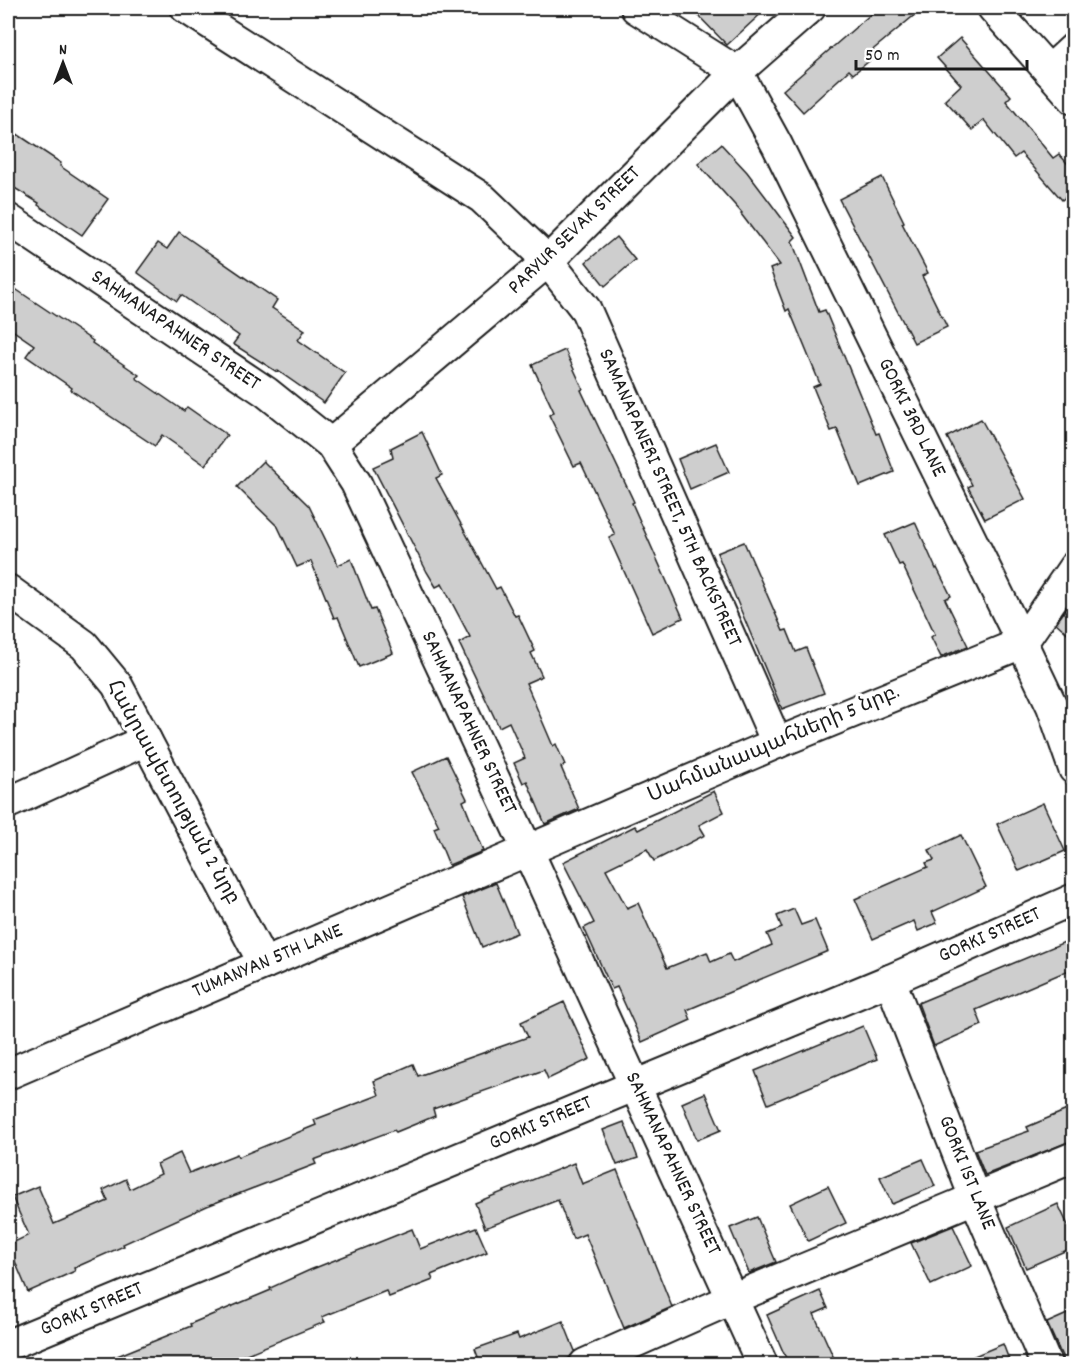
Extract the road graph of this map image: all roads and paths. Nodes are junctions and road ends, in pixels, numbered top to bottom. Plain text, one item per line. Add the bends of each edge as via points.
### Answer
1 (186, 8) edge
2 (636, 8) edge
3 (810, 8) edge
4 (993, 8) edge
5 (1074, 48) edge
6 (1049, 71) junction
7 (737, 72) junction
8 (1074, 99) edge
9 (8, 219) edge
10 (548, 261) junction
11 (331, 444) junction
12 (1074, 567) edge
13 (8, 590) edge
14 (1022, 643) junction
15 (146, 740) junction
16 (777, 742) junction
17 (1074, 769) edge
18 (8, 803) edge
19 (527, 849) junction
20 (1074, 899) edge
21 (264, 964) junction
22 (890, 980) junction
23 (8, 1074) edge
24 (635, 1085) junction
25 (1074, 1156) edge
26 (975, 1198) junction
27 (734, 1298) junction
28 (8, 1345) edge
29 (585, 1365) edge
30 (762, 1365) edge
31 (1046, 1365) edge

1 - 10 street, SAMANAPANERI STREET, 5TH BACKSTREET via 482,198
2 - 7 street
3 - 7 street, PARYUR SEVAK STREET
4 - 6 street
5 - 6 street
6 - 8 street
7 - 10 street, PARYUR SEVAK STREET
7 - 14 street, GORKI 3RD LANE via 777,144
9 - 11 street, SAHMANAPAHNER STREET via 266,392
10 - 11 street, PARYUR SEVAK STREET
10 - 16 street, SAMANAPANERI STREET, 5TH BACKSTREET via 586,310
11 - 19 street, SAHMANAPAHNER STREET via 356,483
12 - 14 street
13 - 15 street, Հանրապետության 2 նրբ via 84,645 117,685
14 - 16 street, Սահմանապահների 5 նրբ.
14 - 17 street, GORKI 3RD LANE via 1052,706
15 - 18 street
15 - 21 street, Հանրապետության 2 նրբ
16 - 19 street, Սահմանապահների 5 նրբ.
19 - 21 street, TUMANYAN 5TH LANE
19 - 24 street, SAHMANAPAHNER STREET
20 - 22 street, GORKI STREET
21 - 23 street, TUMANYAN 5TH LANE
22 - 24 street, GORKI STREET
22 - 26 street, GORKI 1ST LANE
24 - 27 street, SAHMANAPAHNER STREET
24 - 28 street, GORKI STREET
25 - 26 street
26 - 27 street
26 - 31 street, GORKI 1ST LANE
27 - 29 street
27 - 30 street, SAHMANAPAHNER STREET

